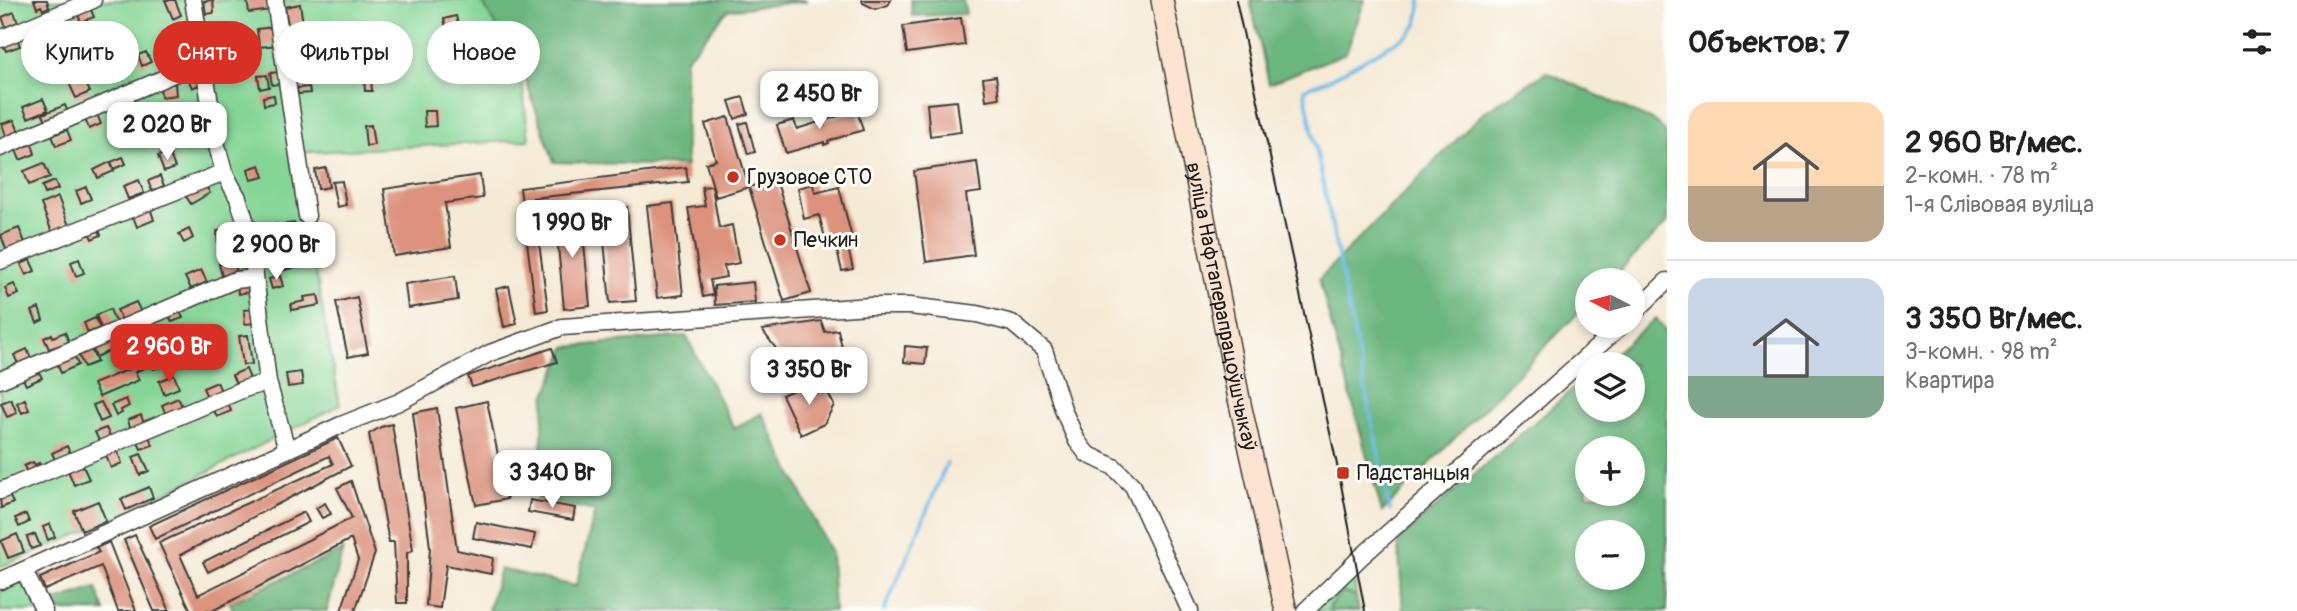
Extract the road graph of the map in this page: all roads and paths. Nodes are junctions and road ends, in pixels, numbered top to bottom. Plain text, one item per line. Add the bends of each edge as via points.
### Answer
1 (93, 0) edge
2 (193, 0) edge
3 (275, 0) edge
4 (1162, 0) edge
5 (196, 21) edge
6 (0, 39) edge
7 (153, 83) edge
8 (206, 84) edge
9 (0, 148) edge
10 (224, 172) junction
11 (307, 216) dead end
12 (0, 261) edge
13 (255, 278) junction
14 (1667, 281) edge
15 (1645, 302) edge
16 (1607, 338) edge
17 (0, 380) edge
18 (268, 382) junction
19 (287, 450) junction
20 (0, 491) edge
21 (24, 571) junction
22 (0, 581) edge
23 (44, 611) edge
24 (1190, 611) edge
25 (1286, 611) edge
26 (1305, 611) edge

1 - 6 street
2 - 5 street
3 - 11 street
4 - 25 main road, вуліца Нафтаперапрацоўшчыкаў via 1239,399
7 - 9 street
8 - 10 street
10 - 12 street
10 - 13 street via 239,198 250,235
13 - 17 street via 235,279
13 - 18 street
14 - 15 street
16 - 26 street
18 - 19 street
18 - 20 street
19 - 21 street
19 - 24 street via 399,402 490,353 562,327 870,306 977,314 1012,323 1044,350 1077,441 1087,454 1114,467 1133,486
21 - 22 street
21 - 23 street

